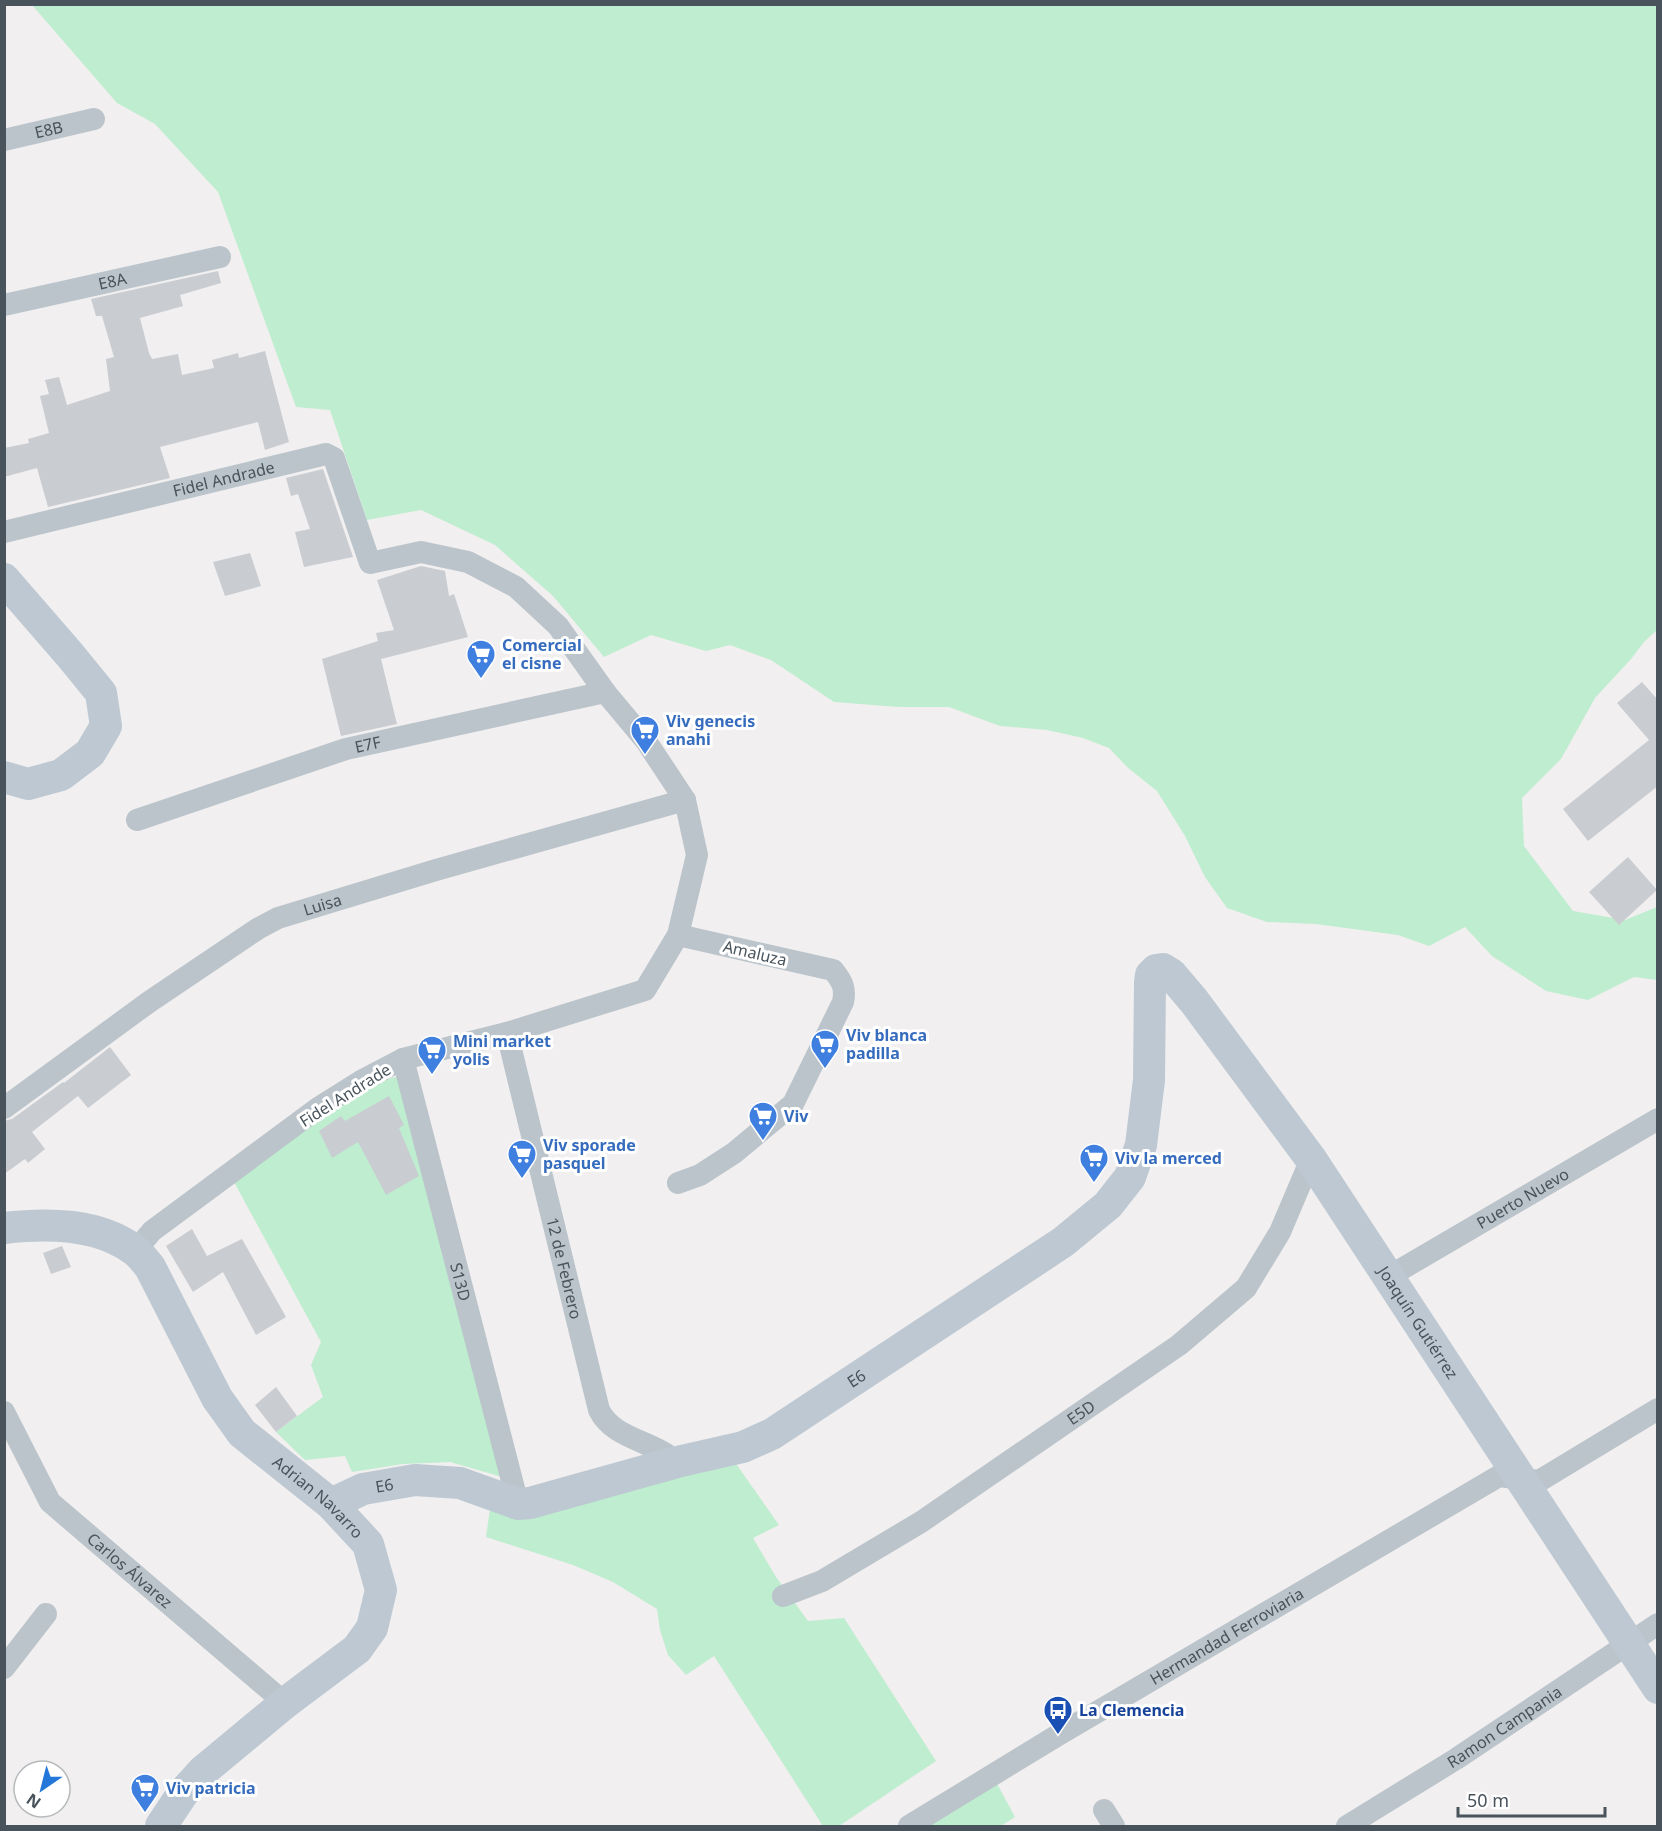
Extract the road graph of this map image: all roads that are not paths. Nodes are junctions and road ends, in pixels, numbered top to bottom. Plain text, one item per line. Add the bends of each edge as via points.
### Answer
1 (94, 119) dead end
2 (4, 140) edge
3 (220, 257) dead end
4 (4, 305) edge
5 (4, 532) edge
6 (4, 579) edge
7 (605, 692) junction
8 (4, 777) edge
9 (685, 800) junction
10 (136, 820) dead end
11 (678, 935) junction
12 (1163, 969) joint
13 (507, 1033) junction
14 (404, 1059) junction
15 (4, 1108) edge
16 (1658, 1119) edge
17 (1311, 1159) junction
18 (678, 1183) dead end
19 (4, 1228) edge
20 (135, 1250) junction
21 (1388, 1277) junction
22 (1658, 1409) edge
23 (4, 1412) edge
24 (677, 1462) junction
25 (1520, 1477) junction
26 (331, 1504) junction
27 (518, 1504) junction
28 (783, 1596) dead end
29 (46, 1614) dead end
30 (1658, 1624) edge
31 (1628, 1643) junction
32 (4, 1668) edge
33 (1658, 1688) edge
34 (285, 1703) junction
35 (161, 1827) edge
36 (909, 1827) edge
37 (1347, 1827) edge

1 - 2 street, E8B
3 - 4 street, E8A
5 - 7 street, Fidel Andrade via 326,453 334,458 370,563 421,552 468,562 516,587 558,626
6 - 8 street via 100,693 106,726 90,753 61,775 28,784
7 - 9 street, Fidel Andrade via 646,741
7 - 10 street, E7F via 346,749
9 - 11 street, Fidel Andrade via 697,855
9 - 15 street, Luisa via 278,918 150,1002
11 - 13 street, Fidel Andrade via 645,990
11 - 18 street, Amaluza via 833,970 845,991 793,1104 734,1153 700,1175
12 - 17 street, Joaquín Gutiérrez via 1194,1001
12 - 24 street, E6 via 1151,975 1150,983 1149,1080 1141,1146 1130,1177 1108,1205 1063,1242 772,1434 743,1447
13 - 14 street, Fidel Andrade
13 - 24 street, 12 de Febrero via 599,1410 612,1428 665,1451
14 - 20 street, Fidel Andrade via 361,1080 318,1108 153,1231
14 - 27 street, S13D
16 - 21 street, Puerto Nuevo
17 - 21 street, Joaquín Gutiérrez
17 - 28 street, E5D via 1280,1232 1246,1288 1179,1345 921,1522 822,1581
19 - 20 street, Adrian Navarro via 62,1225 111,1237
20 - 26 street, Adrian Navarro via 150,1267 217,1398 242,1432
21 - 25 street, Joaquín Gutiérrez
22 - 25 street via 1539,1481
23 - 34 street, Carlos Álvarez via 50,1502
24 - 27 street, E6
25 - 31 street, Joaquín Gutiérrez
25 - 36 street, Hermandad Ferroviaria via 1499,1476
26 - 27 street, E6 via 363,1489 414,1480 460,1483
26 - 34 street, Adrian Navarro via 368,1544 381,1590 372,1628 357,1649
29 - 32 street
30 - 31 street, Ramon Campania
31 - 33 street, Joaquín Gutiérrez
31 - 37 street, Ramon Campania
34 - 35 street, Adrian Navarro via 203,1771

